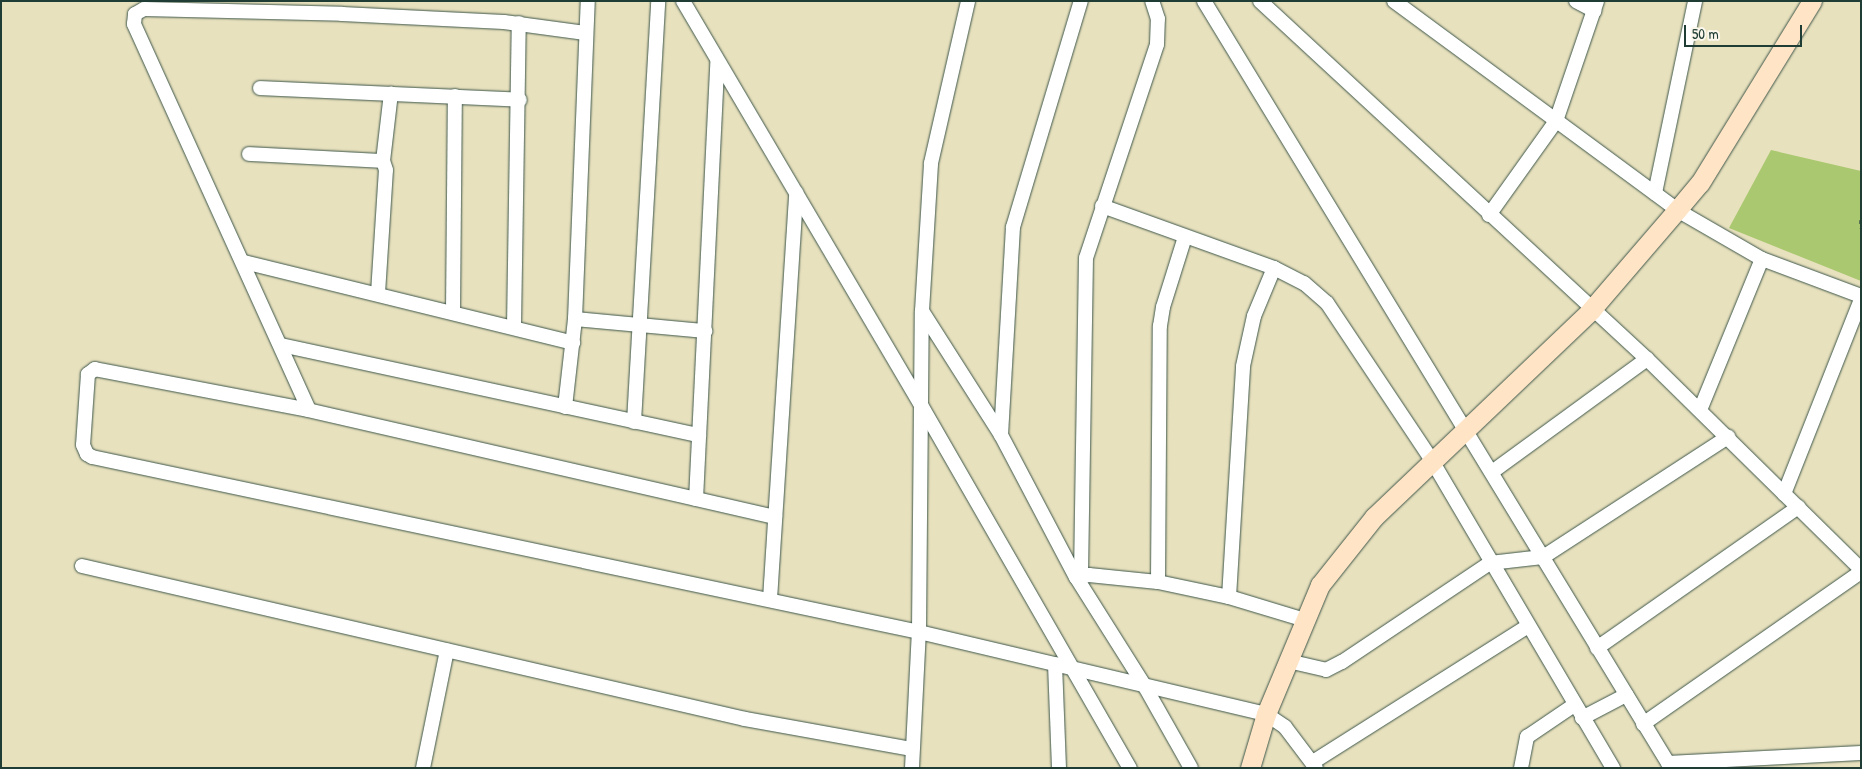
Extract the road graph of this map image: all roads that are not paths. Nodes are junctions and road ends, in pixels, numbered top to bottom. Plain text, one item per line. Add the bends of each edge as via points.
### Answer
1 (588, 1) edge
2 (658, 1) edge
3 (683, 1) edge
4 (968, 1) edge
5 (1081, 1) edge
6 (1152, 1) edge
7 (1204, 1) edge
8 (1260, 1) edge
9 (1394, 1) edge
10 (1576, 1) edge
11 (1695, 1) edge
12 (1812, 1) edge
13 (1596, 6) edge
14 (298, 7) edge
15 (345, 8) edge
16 (519, 23) junction
17 (585, 34) junction
18 (716, 63) junction
19 (260, 88) dead end
20 (391, 93) junction
21 (455, 96) junction
22 (520, 100) junction
23 (1556, 121) junction
24 (249, 154) dead end
25 (383, 161) junction
26 (796, 193) junction
27 (1655, 193) junction
28 (1102, 206) junction
29 (1677, 210) junction
30 (1489, 215) junction
31 (1185, 237) junction
32 (1762, 259) junction
33 (244, 262) junction
34 (1274, 268) junction
35 (378, 293) junction
36 (1861, 296) edge
37 (1861, 300) edge
38 (1591, 310) junction
39 (922, 311) junction
40 (453, 312) junction
41 (575, 319) junction
42 (640, 324) junction
43 (514, 328) junction
44 (705, 331) junction
45 (573, 343) junction
46 (281, 345) junction
47 (1647, 358) junction
48 (921, 405) junction
49 (565, 407) junction
50 (309, 410) junction
51 (1700, 410) junction
52 (634, 422) junction
53 (1467, 429) junction
54 (1001, 435) junction
55 (699, 436) junction
56 (1728, 437) junction
57 (1431, 459) junction
58 (1492, 472) junction
59 (1784, 494) junction
60 (696, 499) junction
61 (1798, 507) junction
62 (775, 517) junction
63 (1543, 557) junction
64 (1490, 563) junction
65 (82, 566) dead end
66 (1861, 571) edge
67 (1078, 576) junction
68 (1158, 582) junction
69 (1229, 597) junction
70 (770, 599) junction
71 (1305, 620) junction
72 (1528, 626) junction
73 (919, 632) junction
74 (1597, 648) junction
75 (447, 650) junction
76 (1288, 661) junction
77 (1056, 664) junction
78 (1071, 668) junction
79 (1144, 685) junction
80 (1626, 695) junction
81 (1574, 705) junction
82 (1266, 714) junction
83 (1582, 718) junction
84 (1643, 724) junction
85 (912, 749) junction
86 (1861, 753) edge
87 (1315, 765) edge
88 (1669, 765) edge
89 (423, 768) edge
90 (912, 768) edge
91 (1059, 768) edge
92 (1130, 768) edge
93 (1191, 768) edge
94 (1250, 768) edge
95 (1521, 768) edge
96 (1613, 768) edge

1 - 17 street
2 - 42 street
3 - 18 street
4 - 39 street via 931,163
5 - 54 street via 1013,227
6 - 28 street via 1159,27 1157,44
7 - 53 street
8 - 30 street
9 - 23 street
10 - 13 street
11 - 27 street
12 - 29 main road via 1700,183
13 - 23 street
14 - 15 street
14 - 33 street via 144,9 134,19
15 - 16 street
16 - 17 street
16 - 22 street
17 - 41 street
18 - 26 street
18 - 44 street
19 - 20 street
20 - 21 street
20 - 25 street
21 - 22 street
21 - 40 street
22 - 43 street
23 - 27 street
23 - 30 street
24 - 25 street
25 - 35 street via 386,170
26 - 48 street
26 - 62 street
27 - 29 street
28 - 31 street
28 - 67 street via 1086,258
29 - 32 street
29 - 38 main road
30 - 38 street
31 - 34 street
31 - 68 street via 1160,326
32 - 36 street
32 - 51 street
33 - 35 street
33 - 46 street
34 - 57 street via 1304,283 1327,303
34 - 69 street via 1254,316 1243,366
35 - 40 street
37 - 59 street
38 - 47 street
38 - 53 main road
39 - 48 street
39 - 54 street
40 - 43 street
41 - 42 street
41 - 45 street
42 - 44 street
42 - 52 street
43 - 45 street
44 - 55 street
45 - 49 street
46 - 49 street
46 - 50 street
47 - 51 street
47 - 58 street
48 - 73 street
48 - 78 street
49 - 52 street
50 - 60 street
50 - 70 street via 95,369 88,374 83,445 92,457
51 - 56 street
52 - 55 street
53 - 57 main road
53 - 58 street
54 - 67 street
55 - 60 street
56 - 59 street
56 - 63 street
57 - 64 street
57 - 71 main road via 1374,517 1320,585
58 - 63 street
59 - 61 street
60 - 62 street
61 - 66 street
61 - 74 street
62 - 70 street
63 - 64 street
63 - 74 street
64 - 72 street
64 - 76 street via 1326,670
65 - 75 street
66 - 84 street
67 - 68 street
67 - 79 street
68 - 69 street
69 - 71 street
70 - 73 street
71 - 76 main road
72 - 81 street
72 - 87 street
73 - 77 street
73 - 85 street
74 - 80 street
75 - 85 street via 745,718
75 - 89 street
76 - 82 main road
77 - 78 street
77 - 91 street
78 - 79 street
78 - 92 street
79 - 82 street
79 - 93 street
80 - 83 street
80 - 84 street
81 - 83 street
81 - 95 street via 1527,737
82 - 87 street via 1285,727
82 - 94 main road
83 - 96 street
84 - 88 street
85 - 90 street
86 - 88 street

